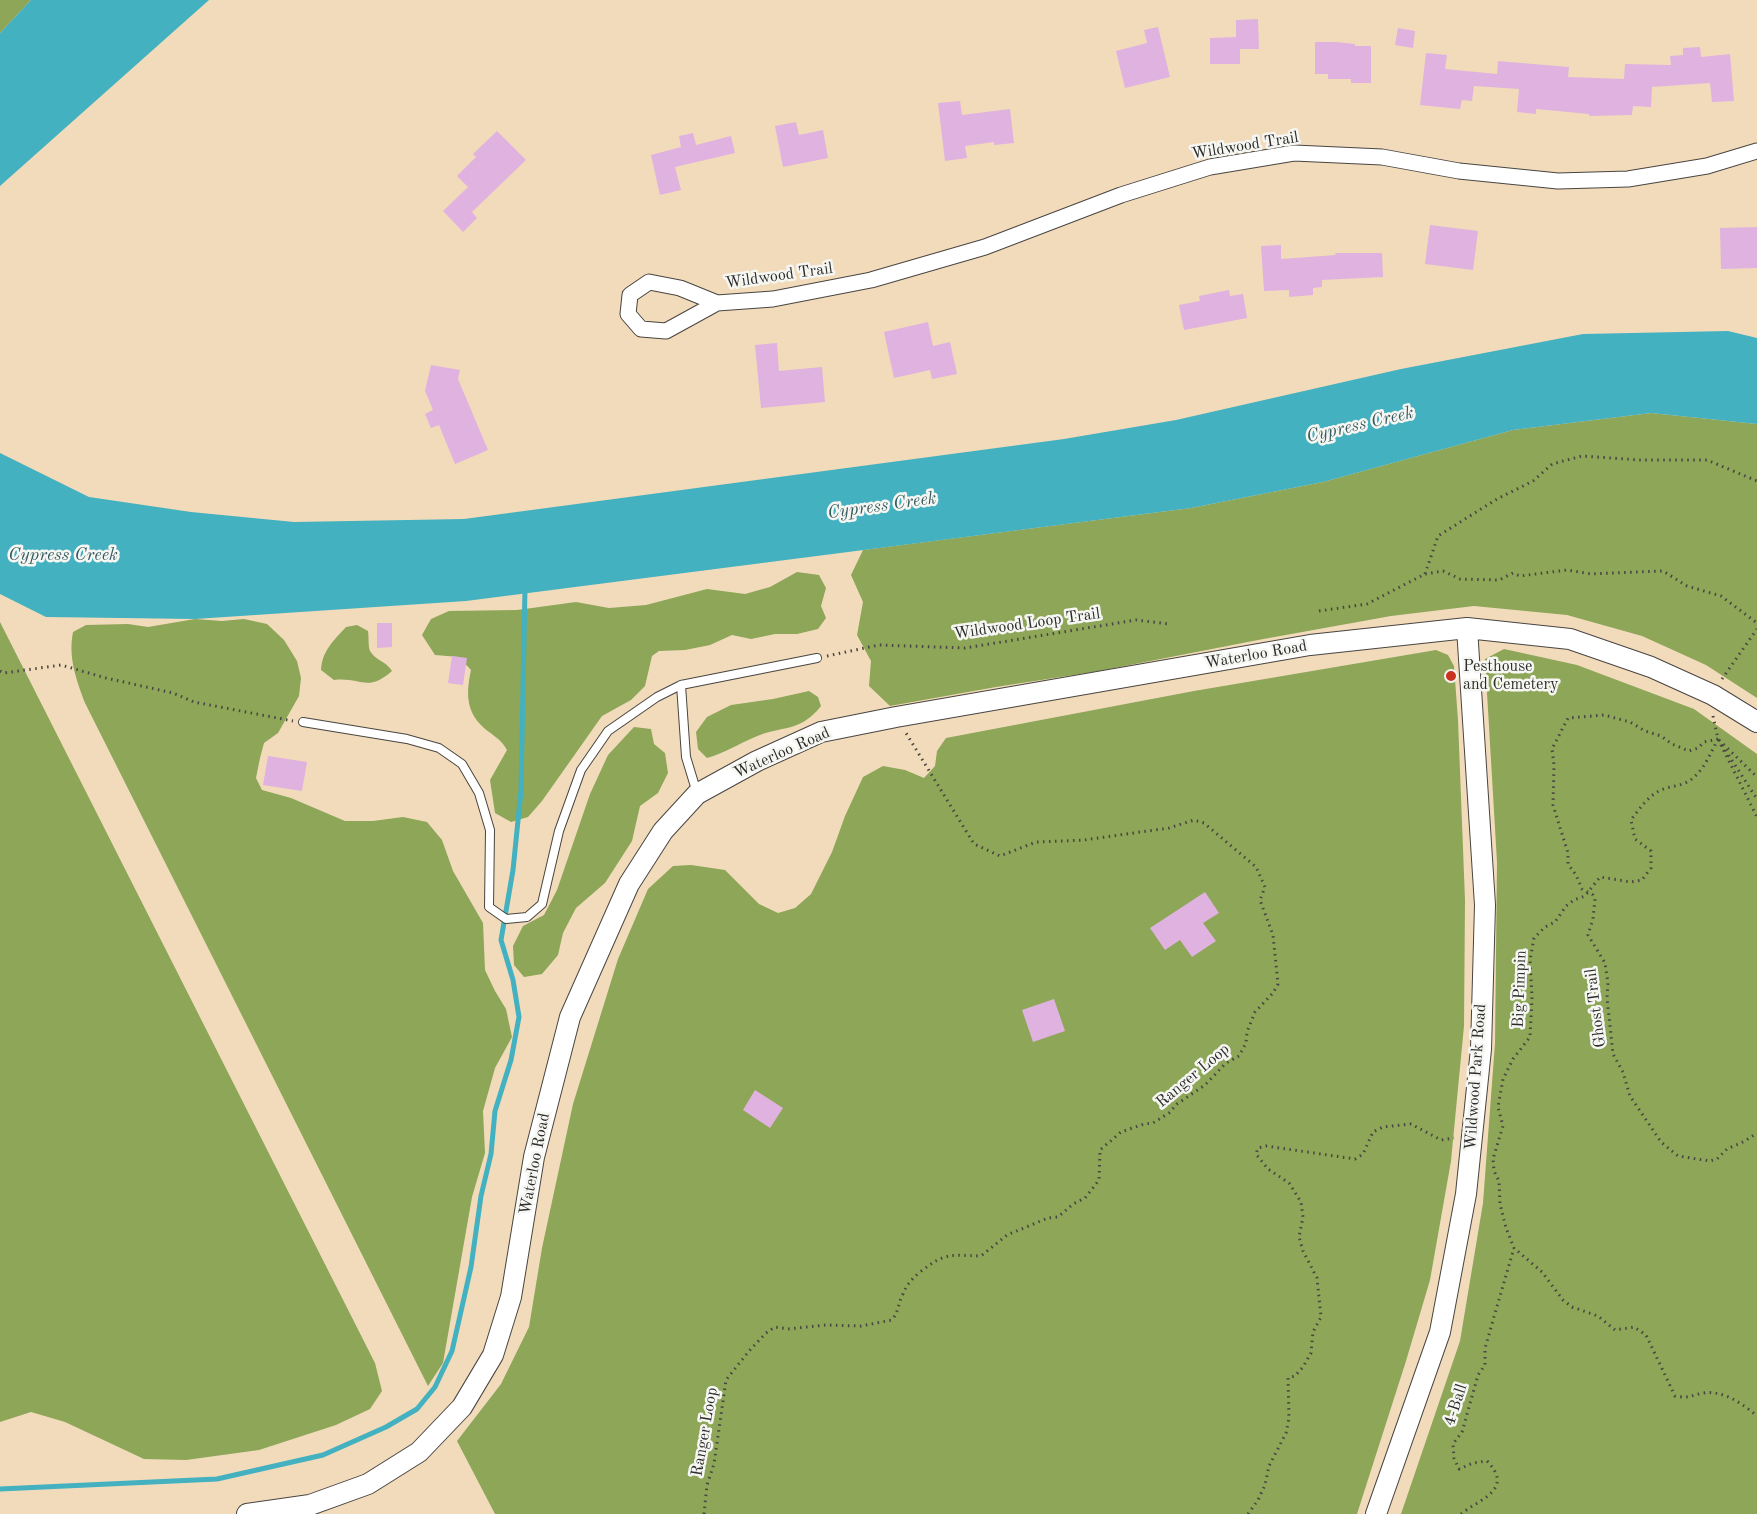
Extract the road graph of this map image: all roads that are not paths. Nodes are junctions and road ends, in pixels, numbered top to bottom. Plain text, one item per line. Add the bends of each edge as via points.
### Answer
1 (1757, 151) edge
2 (717, 303) junction
3 (1467, 628) junction
4 (817, 658) road end
5 (681, 685) junction
6 (303, 722) road end
7 (1757, 722) edge
8 (697, 794) junction
9 (247, 1514) edge
10 (1376, 1514) edge

1 - 2 street, Wildwood Trail via 1707,166 1628,178 1558,181 1459,171 1382,157 1294,153 1210,167 1121,195 985,248 871,280 773,298
2 - 2 street via 680,288 649,282 630,295 628,314 641,329 666,331
3 - 7 street, Waterloo Road via 1570,639 1650,667 1713,695
3 - 8 street, Waterloo Road via 1310,645 821,732
3 - 10 street, Wildwood Park Road via 1485,905 1481,1049 1472,1138 1466,1194 1440,1332
4 - 5 lane
5 - 6 lane via 608,731 581,770 559,831 542,904 527,917 506,919 489,907 490,830 479,793 462,764 439,748 417,742
5 - 8 lane via 686,757
8 - 9 street, Waterloo Road via 663,831 629,884 570,1017 534,1157 511,1297 493,1355 462,1407 419,1452 368,1484 310,1505

